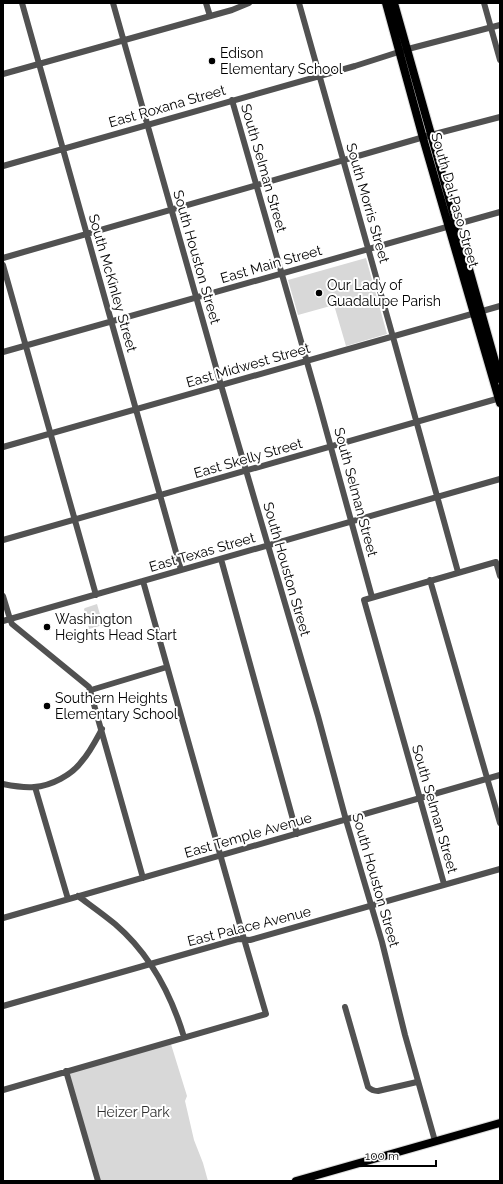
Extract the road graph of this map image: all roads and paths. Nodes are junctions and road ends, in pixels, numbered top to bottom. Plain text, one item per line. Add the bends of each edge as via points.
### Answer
1 (22, 3) edge
2 (114, 3) edge
3 (206, 3) edge
4 (249, 3) edge
5 (298, 3) edge
6 (386, 3) edge
7 (394, 3) edge
8 (484, 3) edge
9 (210, 16) junction
10 (500, 25) edge
11 (491, 27) junction
12 (124, 40) junction
13 (404, 51) junction
14 (500, 60) edge
15 (39, 64) junction
16 (3, 74) edge
17 (319, 76) junction
18 (232, 100) junction
19 (500, 117) edge
20 (148, 124) junction
21 (427, 137) junction
22 (63, 149) junction
23 (343, 161) junction
24 (3, 166) edge
25 (256, 186) junction
26 (172, 210) junction
27 (500, 212) edge
28 (453, 225) junction
29 (87, 234) junction
30 (368, 249) junction
31 (3, 258) edge
32 (3, 265) edge
33 (282, 273) junction
34 (196, 297) junction
35 (500, 306) edge
36 (477, 312) junction
37 (111, 321) junction
38 (393, 336) junction
39 (25, 346) junction
40 (3, 352) edge
41 (306, 361) junction
42 (500, 379) edge
43 (221, 385) junction
44 (500, 400) edge
45 (136, 409) junction
46 (416, 422) junction
47 (50, 434) junction
48 (3, 447) edge
49 (330, 447) junction
50 (246, 471) junction
51 (500, 479) edge
52 (160, 496) junction
53 (438, 497) junction
54 (75, 520) junction
55 (351, 522) junction
56 (3, 540) edge
57 (268, 546) junction
58 (221, 559) junction
59 (181, 570) junction
60 (458, 572) junction
61 (500, 576) edge
62 (430, 580) junction
63 (143, 581) junction
64 (96, 595) junction
65 (3, 596) edge
66 (372, 597) junction
67 (10, 619) junction
68 (3, 621) edge
69 (167, 667) junction
70 (91, 690) junction
71 (102, 730) junction
72 (500, 775) edge
73 (487, 779) junction
74 (3, 784) edge
75 (35, 787) junction
76 (420, 799) junction
77 (346, 820) junction
78 (500, 823) edge
79 (297, 834) junction
80 (221, 856) junction
81 (500, 869) edge
82 (143, 878) junction
83 (444, 884) junction
84 (78, 896) junction
85 (68, 899) junction
86 (371, 906) junction
87 (3, 918) edge
88 (244, 939) junction
89 (150, 964) junction
90 (3, 1006) edge
91 (345, 1007) dead end
92 (184, 1037) junction
93 (66, 1071) junction
94 (417, 1082) junction
95 (3, 1090) edge
96 (500, 1122) edge
97 (435, 1141) junction
98 (98, 1181) edge
99 (296, 1181) edge

1 - 15 street, South McKinley Street
2 - 12 street, South Houston Street
3 - 9 street
4 - 9 street
5 - 17 street, South Morris Street
6 - 13 main road, South Dal Paso Street
7 - 13 main road, South Dal Paso Street
8 - 11 street
9 - 12 street
10 - 11 street, East Roxana Street
11 - 13 street, East Roxana Street
11 - 14 street
12 - 15 street
12 - 20 street, South Houston Street
13 - 17 street, East Roxana Street
13 - 21 main road, South Dal Paso Street
15 - 16 street
15 - 22 street, South McKinley Street
17 - 18 street, East Roxana Street
17 - 23 street, South Morris Street
18 - 20 street, East Roxana Street
18 - 25 street, South Selman Street
19 - 21 street
20 - 22 street, East Roxana Street
20 - 26 street, South Houston Street
21 - 23 street
21 - 28 main road, South Dal Paso Street
22 - 24 street, East Roxana Street
22 - 29 street, South McKinley Street
23 - 25 street
23 - 30 street, South Morris Street
25 - 26 street
25 - 33 street, South Selman Street
26 - 29 street
26 - 34 street, South Houston Street
27 - 28 street, East Main Street
28 - 30 street, East Main Street
28 - 36 main road, South Dal Paso Street
29 - 31 street
29 - 37 street, South McKinley Street
30 - 33 street, East Main Street
30 - 38 street, South Morris Street
32 - 39 street
33 - 34 street, East Main Street
33 - 41 street, South Selman Street
34 - 37 street, East Main Street
34 - 43 street, South Houston Street
35 - 36 street, East Midwest Street
36 - 38 street, East Midwest Street
36 - 42 main road, South Dal Paso Street
36 - 44 main road, South Dal Paso Street
37 - 39 street, East Main Street
37 - 45 street, South McKinley Street
38 - 41 street, East Midwest Street
38 - 46 street, South Morris Street
39 - 40 street, East Main Street
39 - 47 street
41 - 43 street, East Midwest Street
41 - 49 street, South Selman Street
43 - 45 street, East Midwest Street
43 - 50 street, South Houston Street
44 - 46 street, East Skelly Street
45 - 47 street, East Midwest Street
45 - 52 street, South McKinley Street
46 - 49 street, East Skelly Street
46 - 53 street, South Morris Street
47 - 48 street, East Midwest Street
47 - 54 street
49 - 50 street, East Skelly Street
49 - 55 street, South Selman Street
50 - 52 street, East Skelly Street
50 - 57 street, South Houston Street
51 - 53 street, East Texas Street
52 - 54 street, East Skelly Street
52 - 59 street, South McKinley Street
53 - 55 street, East Texas Street
53 - 60 street, South Morris Street
54 - 56 street, East Skelly Street
54 - 64 street
55 - 57 street, East Texas Street
55 - 66 street, South Selman Street
57 - 58 street, East Texas Street
57 - 77 street, South Houston Street
58 - 59 street, East Texas Street
58 - 79 street
59 - 63 street, East Texas Street
60 - 61 street via 496,562
60 - 62 street
62 - 66 street
62 - 73 street
63 - 64 street, East Texas Street
63 - 69 street
64 - 67 street, East Texas Street
65 - 67 street
66 - 76 street, South Selman Street via 364,600
67 - 68 street, East Texas Street
67 - 70 street via 12,624 87,684
69 - 70 street
69 - 80 street
70 - 71 street
71 - 75 street via 82,762 72,771
71 - 82 street
72 - 73 street, East Temple Avenue
73 - 76 street, East Temple Avenue
73 - 78 street
74 - 75 street
75 - 85 street
76 - 77 street, East Temple Avenue
76 - 83 street, South Selman Street
77 - 79 street, East Temple Avenue
77 - 86 street, South Houston Street
79 - 80 street, East Temple Avenue
80 - 82 street, East Temple Avenue
80 - 88 street
81 - 83 street, East Palace Avenue
82 - 84 street, East Temple Avenue
83 - 86 street, East Palace Avenue
84 - 85 street, East Temple Avenue
84 - 89 street via 116,925
85 - 87 street, East Temple Avenue
86 - 88 street, East Palace Avenue via 250,940
86 - 94 street, South Houston Street
88 - 89 street, East Palace Avenue
88 - 92 street via 266,1014
89 - 90 street, East Palace Avenue
89 - 92 street via 169,996
91 - 94 street via 368,1087 378,1092
92 - 93 street
93 - 95 street
93 - 98 street
94 - 97 street, South Houston Street
96 - 97 main road
97 - 99 main road

